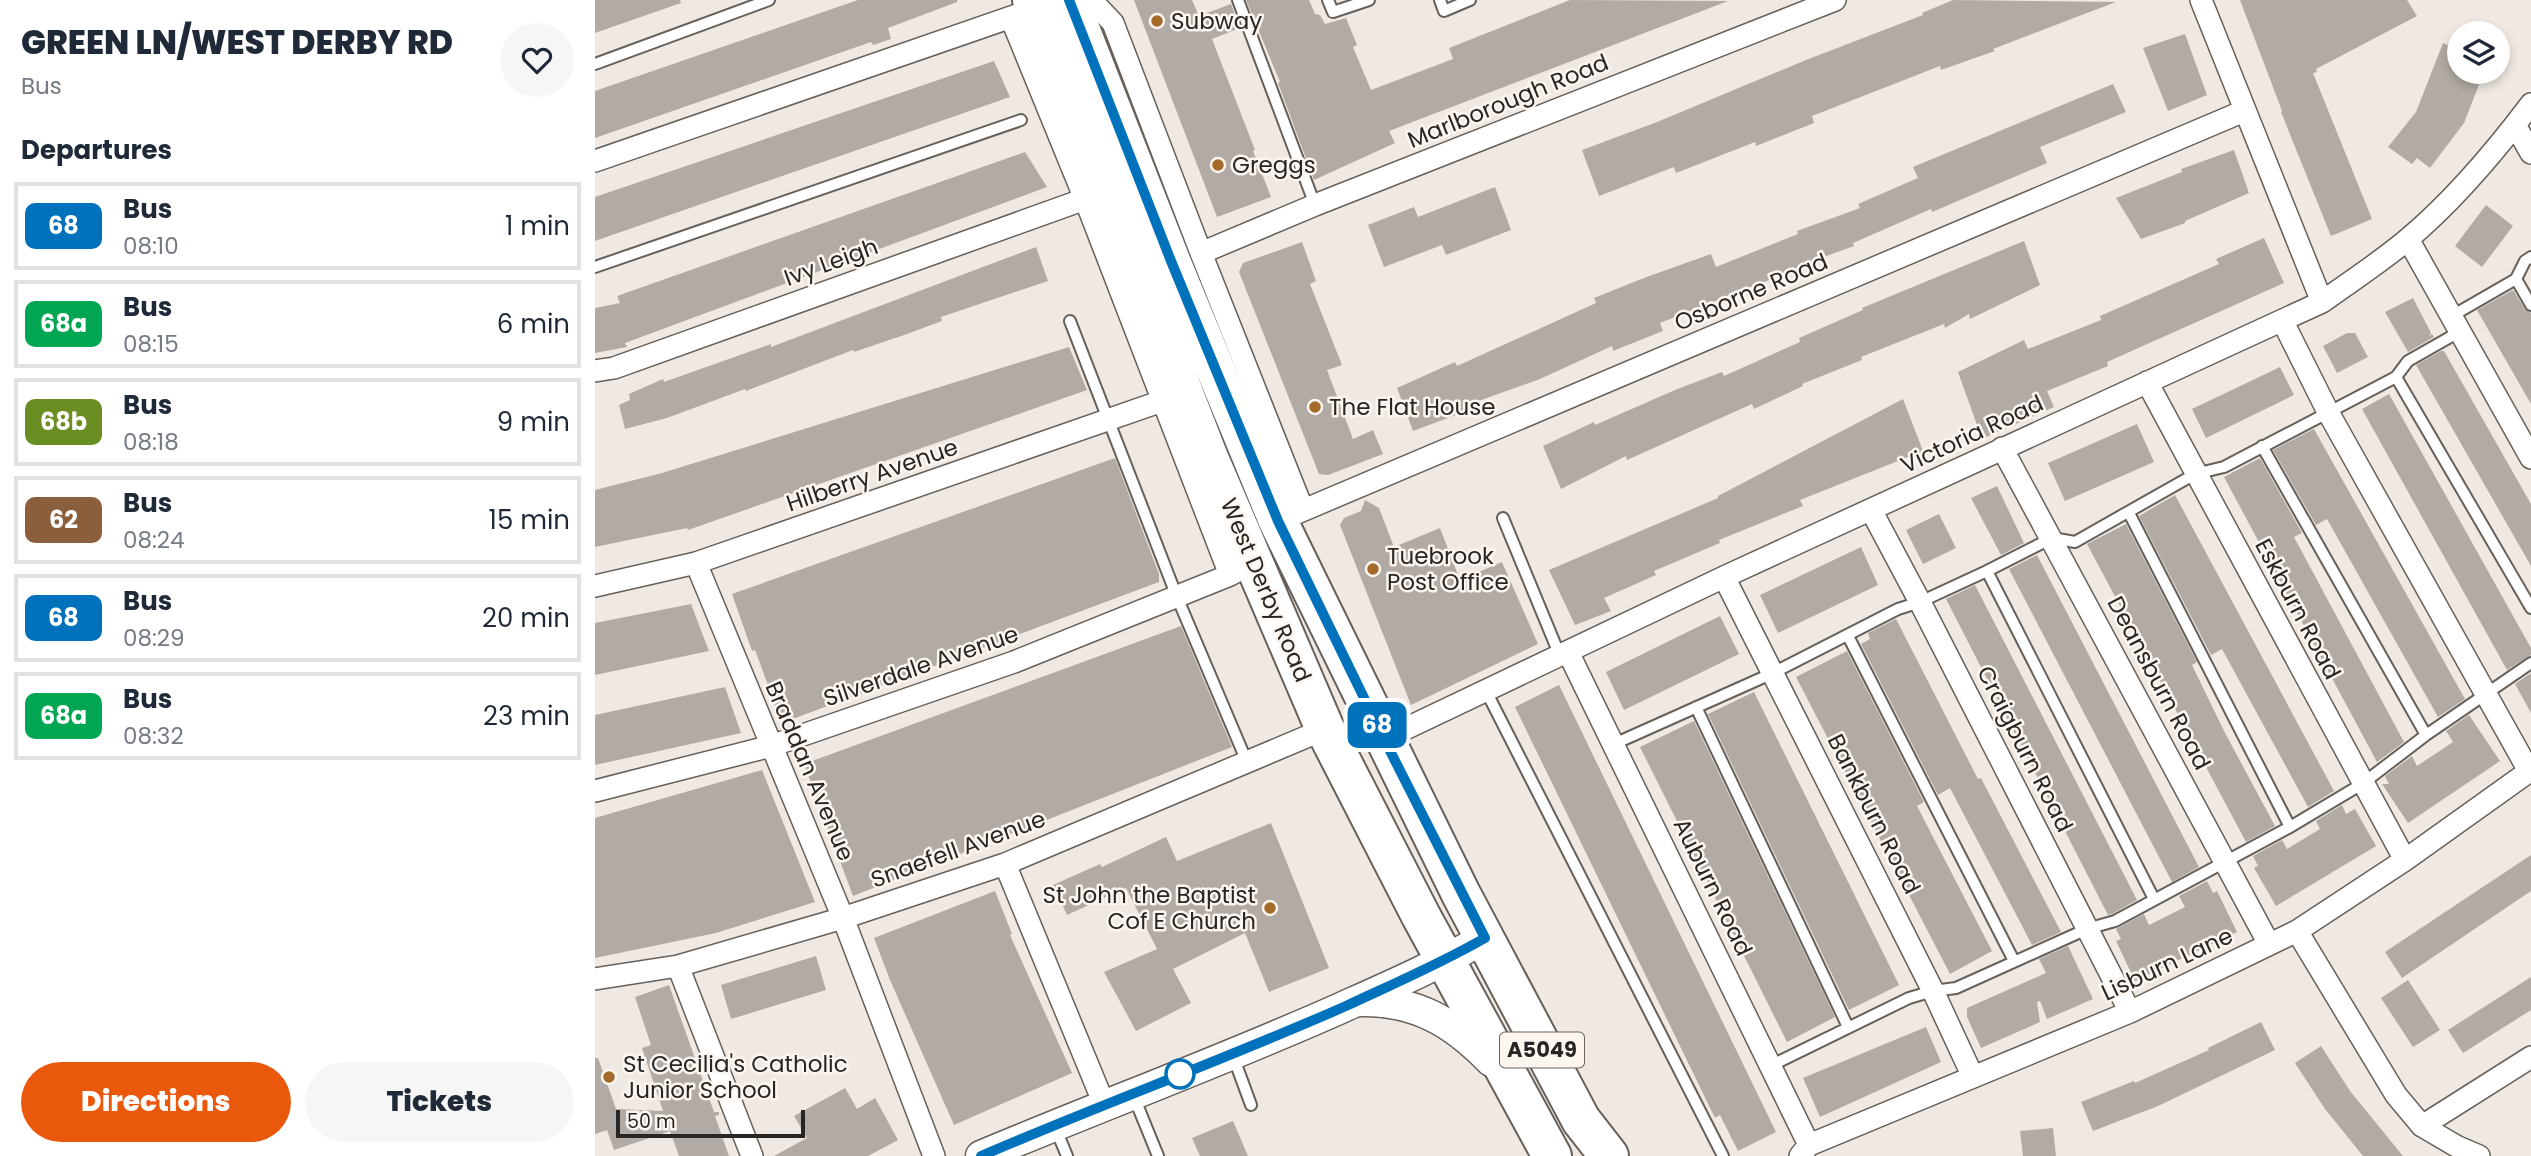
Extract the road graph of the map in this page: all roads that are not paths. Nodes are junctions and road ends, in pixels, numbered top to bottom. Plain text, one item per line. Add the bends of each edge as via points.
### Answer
1 (769, 0) edge
2 (1238, 0) edge
3 (1328, 0) edge
4 (1369, 0) edge
5 (1440, 0) edge
6 (1470, 0) edge
7 (1835, 0) edge
8 (2201, 0) edge
9 (1061, 4) edge
10 (595, 64) edge
11 (2531, 104) edge
12 (2244, 111) junction
13 (1021, 120) dead end
14 (2515, 125) junction
15 (2531, 153) edge
16 (595, 161) edge
17 (1085, 198) junction
18 (1315, 205) junction
19 (2408, 239) junction
20 (1201, 253) junction
21 (2531, 257) edge
22 (595, 267) edge
23 (2516, 279) junction
24 (2322, 302) junction
25 (2531, 305) edge
26 (1070, 321) dead end
27 (2283, 322) junction
28 (2454, 324) junction
29 (595, 371) edge
30 (2396, 377) junction
31 (2147, 382) junction
32 (1162, 401) junction
33 (2328, 412) junction
34 (1108, 420) junction
35 (2262, 446) junction
36 (2003, 448) junction
37 (2531, 458) edge
38 (2196, 474) junction
39 (1871, 510) junction
40 (2129, 513) junction
41 (1291, 516) junction
42 (1503, 518) dead end
43 (2052, 538) junction
44 (696, 563) junction
45 (1242, 568) junction
46 (1987, 571) junction
47 (1724, 577) junction
48 (595, 586) edge
49 (1177, 597) junction
50 (1920, 602) junction
51 (2531, 608) edge
52 (1848, 636) junction
53 (1564, 654) junction
54 (2531, 663) edge
55 (1773, 673) junction
56 (1486, 691) junction
57 (2487, 695) junction
58 (1696, 707) junction
59 (1325, 729) junction
60 (2426, 735) junction
61 (1384, 739) junction
62 (1613, 744) junction
63 (771, 746) junction
64 (1247, 762) junction
65 (2530, 771) edge
66 (2363, 784) junction
67 (595, 791) edge
68 (2290, 827) junction
69 (2405, 860) junction
70 (2225, 863) junction
71 (1005, 864) junction
72 (2154, 899) junction
73 (843, 918) junction
74 (2087, 929) junction
75 (2297, 931) junction
76 (1485, 938) junction
77 (2269, 944) junction
78 (1445, 961) junction
79 (2014, 961) junction
80 (678, 966) junction
81 (595, 979) edge
82 (1933, 991) junction
83 (1356, 1001) junction
84 (2130, 1012) junction
85 (1848, 1027) junction
86 (1232, 1054) junction
87 (2531, 1057) edge
88 (1770, 1066) junction
89 (1973, 1077) junction
90 (1510, 1079) junction
91 (1133, 1093) junction
92 (1104, 1104) junction
93 (1251, 1105) dead end
94 (1054, 1125) junction
95 (2423, 1126) junction
96 (1805, 1151) edge
97 (995, 1153) edge
98 (752, 1156) edge
99 (934, 1156) edge
100 (1067, 1156) edge
101 (1158, 1156) edge
102 (1552, 1156) edge
103 (1609, 1156) edge
104 (1723, 1156) edge
105 (2479, 1156) edge

1 - 10 lane
2 - 18 lane
3 - 4 lane via 1333,12
5 - 6 lane via 1444,10
7 - 18 street, Marlborough Road
8 - 12 street
9 - 16 street
9 - 17 street
9 - 20 street, West Derby Road via 1113,23
9 - 41 highway, West Derby Road / A5049 via 1171,261
9 - 45 highway, West Derby Road / A5049
11 - 14 street, Victoria Road
12 - 24 street
12 - 41 street, Osborne Road
13 - 22 lane
14 - 15 street
14 - 19 street, Victoria Road
17 - 29 street, Ivy Leigh
17 - 32 street
18 - 20 street, Marlborough Road
19 - 24 street, Victoria Road
19 - 28 street
20 - 41 street, West Derby Road
21 - 23 lane
23 - 25 lane
23 - 28 lane
24 - 27 street, Victoria Road
26 - 34 lane
27 - 31 street, Victoria Road
27 - 33 street
28 - 30 lane via 2408,361
28 - 37 street
30 - 33 lane
30 - 51 lane
31 - 36 street, Victoria Road
31 - 38 street, Eskburn Road
32 - 34 street, Hilberry Avenue
32 - 45 street
33 - 35 lane
33 - 57 street
34 - 44 street, Hilberry Avenue
34 - 49 lane
35 - 38 lane via 2224,467
35 - 60 lane
36 - 39 street, Victoria Road
36 - 43 street, Deansburn Road
38 - 40 lane
38 - 66 street, Eskburn Road
39 - 47 street, Victoria Road
39 - 50 street, Craigburn Road
40 - 43 lane via 2075,542
40 - 68 lane
41 - 61 highway, West Derby Road / A5049
42 - 53 lane
43 - 46 lane
43 - 70 street, Deansburn Road
44 - 48 street, Hilberry Avenue
44 - 63 street, Braddan Avenue
45 - 49 street, Silverdale Avenue
45 - 59 highway, West Derby Road / A5049
46 - 50 lane
46 - 72 lane
47 - 53 street, Victoria Road
47 - 55 street, Bankburn Road
49 - 63 street, Silverdale Avenue via 1014,662
49 - 64 lane
50 - 52 lane
50 - 74 street, Craigburn Road
52 - 55 lane
52 - 79 lane
53 - 56 street, Victoria Road
53 - 62 street, Auburn Road
54 - 57 lane
55 - 58 lane
55 - 82 street, Bankburn Road
56 - 61 street, Victoria Road
56 - 104 lane
57 - 60 lane
57 - 65 street
58 - 62 lane
58 - 85 lane
59 - 64 street, Snaefell Avenue
59 - 78 highway, West Derby Road / A5049
60 - 66 lane
61 - 76 highway, West Derby Road / A5049
62 - 88 street, Auburn Road
63 - 67 street, Silverdale Avenue
63 - 73 street, Braddan Avenue
64 - 71 street, Snaefell Avenue
65 - 69 street, Lisburn Lane
66 - 68 lane
66 - 69 street, Eskburn Road
68 - 70 lane
69 - 75 street, Lisburn Lane
70 - 72 lane
70 - 77 street, Deansburn Road
71 - 73 street, Snaefell Avenue
71 - 92 street
72 - 74 lane via 2115,921
73 - 80 street, Snaefell Avenue
73 - 99 street, Braddan Avenue
74 - 79 lane
74 - 84 street, Craigburn Road
75 - 77 street, Lisburn Lane
75 - 95 street via 2381,1072
76 - 78 main road
76 - 103 highway, West Derby Road / A5049 via 1581,1120
77 - 84 street, Lisburn Lane
78 - 83 main road
78 - 90 highway, West Derby Road / A5049
79 - 82 lane via 1956,988
80 - 81 street, Snaefell Avenue
80 - 98 street
82 - 85 lane
82 - 89 street, Bankburn Road
83 - 86 main road
83 - 90 main road via 1390,1002 1436,1017 1466,1036
84 - 89 street, Lisburn Lane
85 - 88 lane
86 - 91 main road
86 - 93 lane
87 - 95 street
88 - 96 street, Auburn Road
89 - 96 street, Lisburn Lane
90 - 102 highway, West Derby Road / A5049
91 - 92 main road
91 - 101 lane
92 - 94 main road
94 - 97 main road
94 - 100 lane
95 - 105 street

